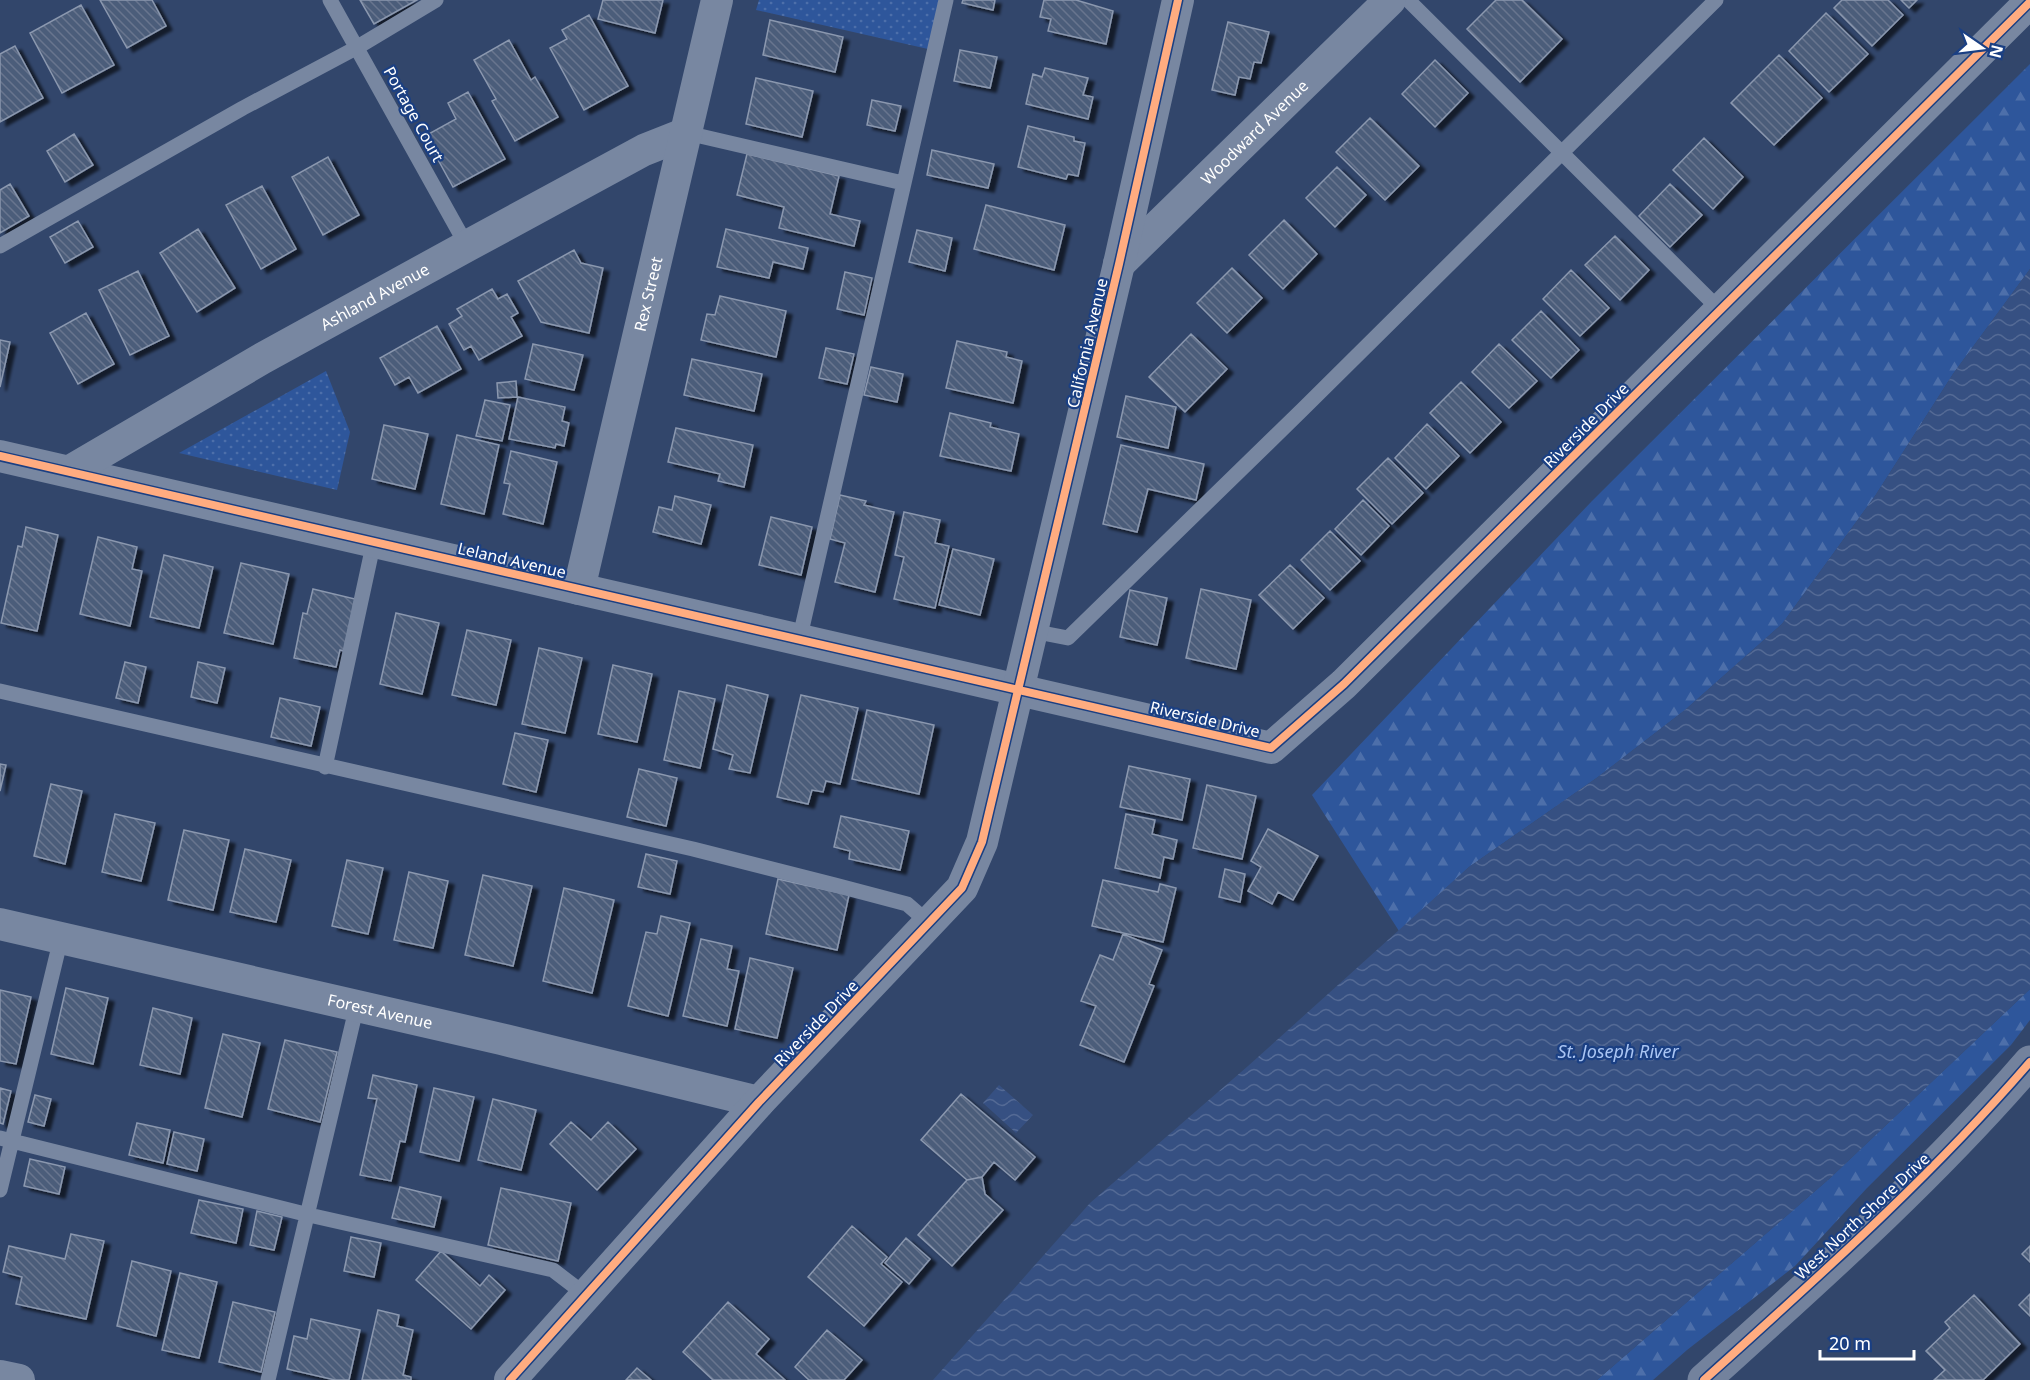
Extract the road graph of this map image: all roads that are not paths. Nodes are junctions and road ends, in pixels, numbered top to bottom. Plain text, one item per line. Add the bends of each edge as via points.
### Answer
1 (330, 0) edge
2 (436, 0) edge
3 (717, 0) edge
4 (946, 0) edge
5 (1178, 0) edge
6 (1390, 0) edge
7 (1408, 0) edge
8 (1716, 0) edge
9 (2030, 2) edge
10 (356, 48) junction
11 (687, 134) junction
12 (1561, 152) junction
13 (903, 183) junction
14 (0, 246) edge
15 (467, 246) junction
16 (1119, 264) junction
17 (1720, 310) junction
18 (0, 456) edge
19 (70, 471) junction
20 (374, 541) junction
21 (579, 589) junction
22 (1032, 631) junction
23 (799, 640) junction
24 (1017, 690) junction
25 (0, 691) edge
26 (325, 767) junction
27 (0, 924) edge
28 (930, 924) junction
29 (61, 938) junction
30 (357, 1005) junction
31 (2030, 1062) edge
32 (759, 1102) junction
33 (6, 1140) edge
34 (0, 1190) edge
35 (309, 1215) junction
36 (587, 1296) junction
37 (0, 1376) edge
38 (19, 1380) edge
39 (268, 1380) edge
40 (510, 1380) edge
41 (1704, 1380) edge

1 - 10 lane, Portage Court
2 - 10 lane
3 - 11 street, Rex Street
4 - 13 lane
5 - 16 street, California Avenue
6 - 16 street, Woodward Avenue
7 - 12 lane
8 - 12 lane
9 - 17 street, Riverside Drive
10 - 14 lane
10 - 15 lane, Portage Court
11 - 13 lane
11 - 15 street, Ashland Avenue via 644,150
11 - 21 street, Rex Street
12 - 17 lane
12 - 22 lane via 1068,638
13 - 23 lane
15 - 19 street, Ashland Avenue via 263,358
16 - 22 street, California Avenue
17 - 24 street, Riverside Drive via 1344,684 1271,748
18 - 19 street, Leland Avenue
19 - 20 street, Leland Avenue
20 - 21 street, Leland Avenue
20 - 26 lane
21 - 23 street, Leland Avenue
22 - 24 street, California Avenue
23 - 24 street, Leland Avenue
24 - 28 street, Riverside Drive via 982,842 962,888
25 - 26 lane
26 - 28 lane via 693,849 907,903
27 - 29 street, Forest Avenue
28 - 32 street, Riverside Drive
29 - 30 street, Forest Avenue
29 - 33 lane
30 - 32 street, Forest Avenue
30 - 35 lane
31 - 41 street, West North Shore Drive via 1968,1133 1892,1209
32 - 36 street, Riverside Drive
33 - 34 lane
33 - 35 lane
35 - 36 lane via 553,1270
35 - 39 lane
36 - 40 street, Riverside Drive
37 - 38 street

